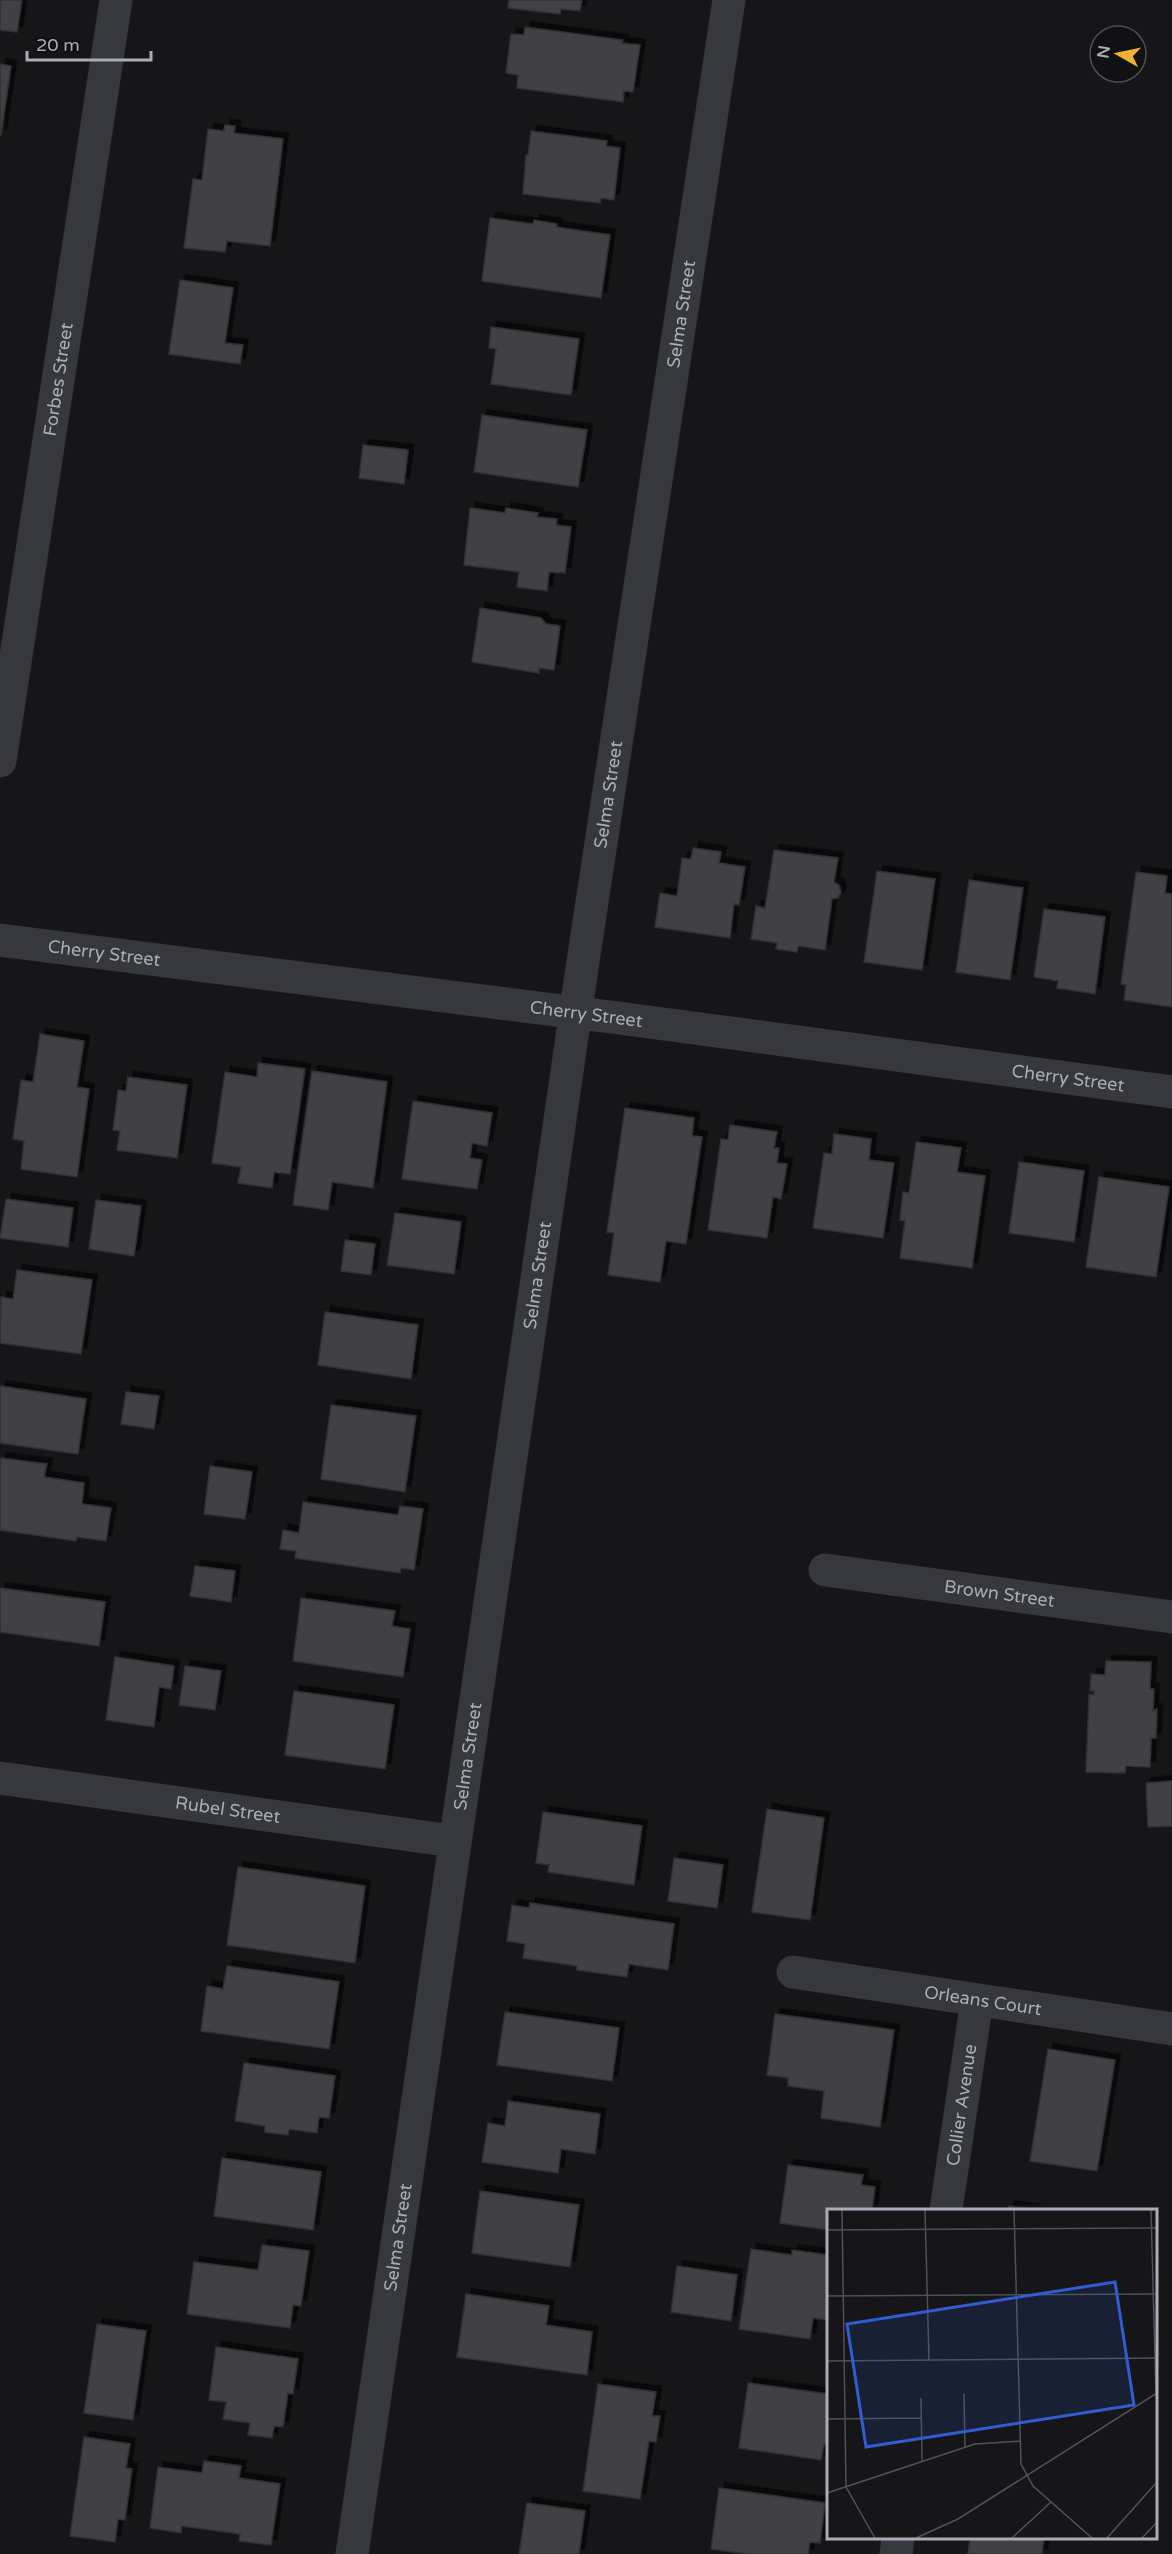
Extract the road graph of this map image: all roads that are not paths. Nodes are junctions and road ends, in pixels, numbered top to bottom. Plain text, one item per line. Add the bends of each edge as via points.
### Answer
1 (116, 0) edge
2 (729, 0) edge
3 (0, 761) edge
4 (0, 940) edge
5 (576, 1013) junction
6 (1172, 1092) edge
7 (825, 1570) dead end
8 (1172, 1617) edge
9 (0, 1778) edge
10 (453, 1841) junction
11 (793, 1972) dead end
12 (977, 2000) junction
13 (1172, 2029) edge
14 (946, 2209) edge
15 (898, 2539) edge
16 (352, 2554) edge
17 (896, 2554) edge

1 - 3 street, Forbes Street
2 - 5 street, Selma Street
4 - 5 street, Cherry Street
5 - 6 street, Cherry Street
5 - 10 street, Selma Street
7 - 8 street, Brown Street
9 - 10 street, Rubel Street
10 - 16 street, Selma Street
11 - 12 street, Orleans Court
12 - 13 street, Orleans Court
12 - 14 street, Collier Avenue
15 - 17 street

